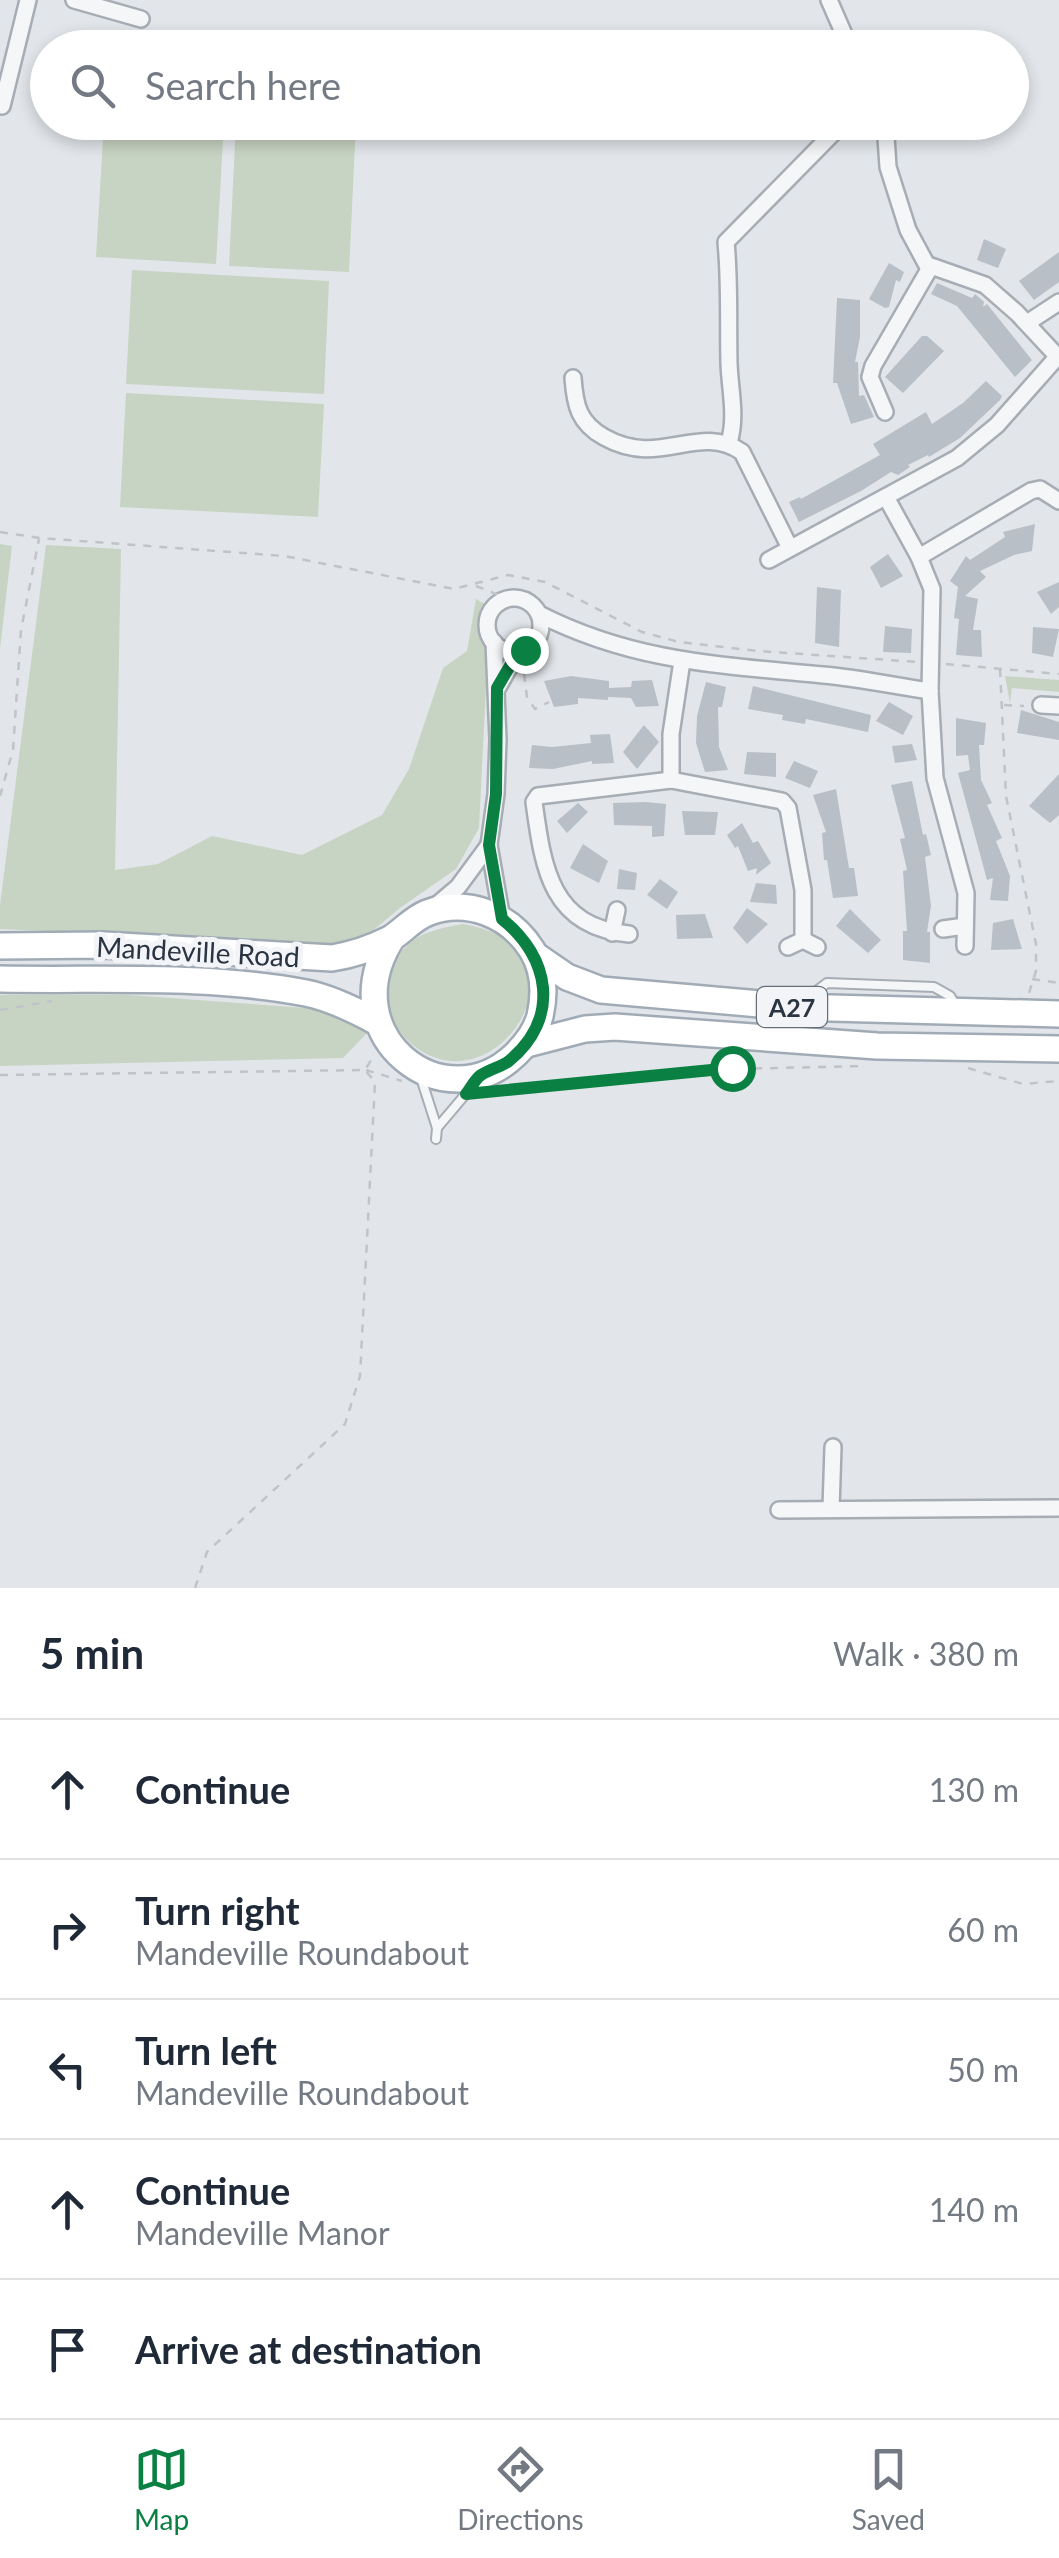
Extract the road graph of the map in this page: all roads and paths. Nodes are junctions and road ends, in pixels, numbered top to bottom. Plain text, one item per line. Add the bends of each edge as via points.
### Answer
1 (28, 0) edge
2 (74, 0) edge
3 (830, 0) edge
4 (141, 18) dead end
5 (842, 30) edge
6 (2, 106) edge
7 (826, 140) edge
8 (886, 140) edge
9 (930, 269) junction
10 (1059, 302) edge
11 (1026, 323) junction
12 (1058, 355) edge
13 (573, 378) dead end
14 (884, 412) dead end
15 (728, 443) junction
16 (886, 497) junction
17 (1059, 501) edge
18 (40, 538) dead end
19 (790, 548) junction
20 (918, 557) junction
21 (769, 560) dead end
22 (475, 586) dead end
23 (509, 599) junction
24 (539, 614) junction
25 (540, 634) junction
26 (582, 636) junction
27 (494, 642) junction
28 (514, 658) junction
29 (682, 661) junction
30 (1000, 668) dead end
31 (497, 688) junction
32 (930, 691) junction
33 (549, 702) dead end
34 (1040, 704) joint
35 (1004, 705) junction
36 (1059, 706) edge
37 (671, 780) junction
38 (0, 796) edge
39 (489, 845) junction
40 (618, 910) dead end
41 (428, 912) junction
42 (502, 919) junction
43 (965, 926) junction
44 (943, 929) dead end
45 (392, 938) junction
46 (803, 945) dead end
47 (0, 946) edge
48 (965, 946) dead end
49 (535, 955) junction
50 (0, 979) edge
51 (1032, 979) junction
52 (1059, 983) edge
53 (1027, 997) dead end
54 (56, 999) dead end
55 (0, 1010) edge
56 (1059, 1014) edge
57 (381, 1030) junction
58 (527, 1044) junction
59 (1059, 1049) edge
60 (953, 1064) dead end
61 (880, 1066) dead end
62 (365, 1070) junction
63 (0, 1075) edge
64 (421, 1077) junction
65 (1059, 1081) edge
66 (473, 1084) junction
67 (437, 1128) junction
68 (436, 1140) dead end
69 (833, 1447) dead end
70 (1059, 1508) edge
71 (831, 1509) junction
72 (779, 1510) dead end
73 (195, 1588) edge

1 - 6 street via 14,90
2 - 4 street
3 - 5 street
7 - 15 street via 726,242 735,422
8 - 9 street via 908,230
9 - 11 street via 985,285
9 - 14 street via 873,366 870,377
10 - 11 street
11 - 12 street
12 - 16 street via 998,425 957,458
13 - 15 street via 575,407 588,427 610,441 641,451 710,439
15 - 19 street via 742,452
16 - 19 street
16 - 20 street
17 - 20 street via 1050,492 1031,491
18 - 38 path via 21,630 13,750
19 - 21 street
20 - 32 street via 932,589
22 - 23 path
23 - 24 street via 527,601
23 - 27 street via 489,616
24 - 25 street
24 - 26 street
25 - 26 street
25 - 28 street
26 - 29 street
27 - 28 street
27 - 31 street
28 - 31 street
28 - 33 path via 535,709
29 - 32 street
29 - 37 street
30 - 35 path
31 - 39 street
32 - 43 street via 935,778 966,893
34 - 35 path
34 - 36 street
35 - 51 path via 1006,796 1036,944
37 - 40 street via 547,793 534,802 550,884 566,906 590,926 621,934
37 - 46 street via 782,801 788,808 803,890
39 - 41 street via 458,887
39 - 42 street
41 - 42 main road via 466,907
41 - 45 main road
42 - 49 main road, A27
43 - 44 street
43 - 48 street
45 - 47 main road, Mandeville Road via 332,958
45 - 57 main road via 374,978
49 - 56 main road, A27 via 601,990 794,1007
49 - 58 main road via 544,1001
50 - 57 main road, Mandeville Road via 291,992 346,1006
51 - 52 path
51 - 53 path
54 - 55 path
57 - 62 path
57 - 64 main road
58 - 59 main road, A27 via 584,1028 615,1028 877,1046
58 - 66 main road, A27
60 - 65 path via 1023,1084
61 - 66 path
62 - 63 path
62 - 64 path
62 - 73 path via 375,1082 356,1398 345,1424 206,1552
64 - 66 main road
64 - 67 lane
66 - 67 lane
67 - 68 lane
69 - 71 street
70 - 71 street
71 - 72 street

